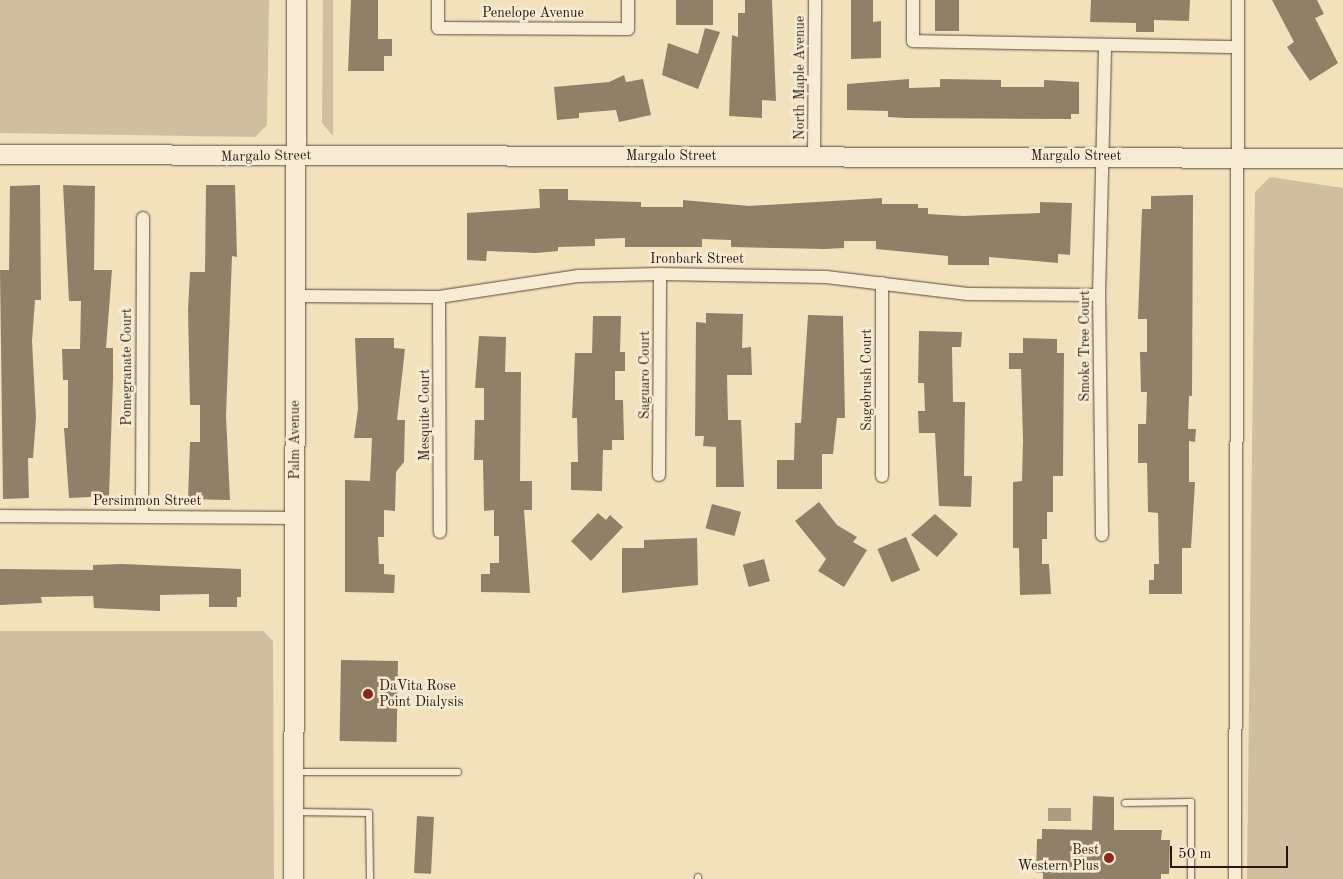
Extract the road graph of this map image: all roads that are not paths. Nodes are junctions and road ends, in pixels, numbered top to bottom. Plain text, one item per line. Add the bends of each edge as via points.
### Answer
1 (296, 0) edge
2 (438, 0) edge
3 (628, 0) edge
4 (815, 0) edge
5 (913, 0) edge
6 (1238, 0) edge
7 (1105, 45) junction
8 (1237, 48) junction
9 (0, 154) edge
10 (296, 156) junction
11 (814, 156) junction
12 (1105, 156) junction
13 (1236, 157) junction
14 (1343, 158) edge
15 (143, 218) dead end
16 (660, 274) junction
17 (882, 283) junction
18 (1099, 295) junction
19 (296, 296) junction
20 (439, 297) junction
21 (660, 475) dead end
22 (882, 476) dead end
23 (142, 515) junction
24 (0, 516) edge
25 (295, 518) junction
26 (440, 532) dead end
27 (1102, 535) dead end
28 (294, 772) junction
29 (458, 772) dead end
30 (1125, 803) dead end
31 (294, 812) junction
32 (293, 879) edge
33 (370, 879) edge
34 (1190, 879) edge
35 (1235, 879) edge

1 - 10 street, Palm Avenue
2 - 3 street, Penelope Avenue via 438,28 628,29
4 - 11 street, North Maple Avenue
5 - 7 street via 913,42
6 - 8 street
7 - 8 street
7 - 12 street, Smoke Tree Court
8 - 13 street
9 - 10 street, Margalo Street
10 - 11 street, Margalo Street
10 - 19 street, Palm Avenue
11 - 12 street, Margalo Street
12 - 13 street, Margalo Street
12 - 18 street, Smoke Tree Court
13 - 14 street, Margalo Street
13 - 35 street
15 - 23 street, Pomegranate Court
16 - 17 street, Ironbark Street via 764,274
16 - 20 street, Ironbark Street via 578,276
16 - 21 street, Saguaro Court
17 - 18 street, Ironbark Street via 968,294
17 - 22 street, Sagebrush Court
18 - 27 street, Smoke Tree Court
19 - 20 street, Ironbark Street
19 - 25 street, Palm Avenue
20 - 26 street, Mesquite Court
23 - 24 street, Persimmon Street
23 - 25 street, Persimmon Street
25 - 28 street, Palm Avenue
28 - 29 lane
28 - 31 street, Palm Avenue
30 - 34 lane via 1191,802
31 - 32 street, Palm Avenue
31 - 33 lane via 369,813

